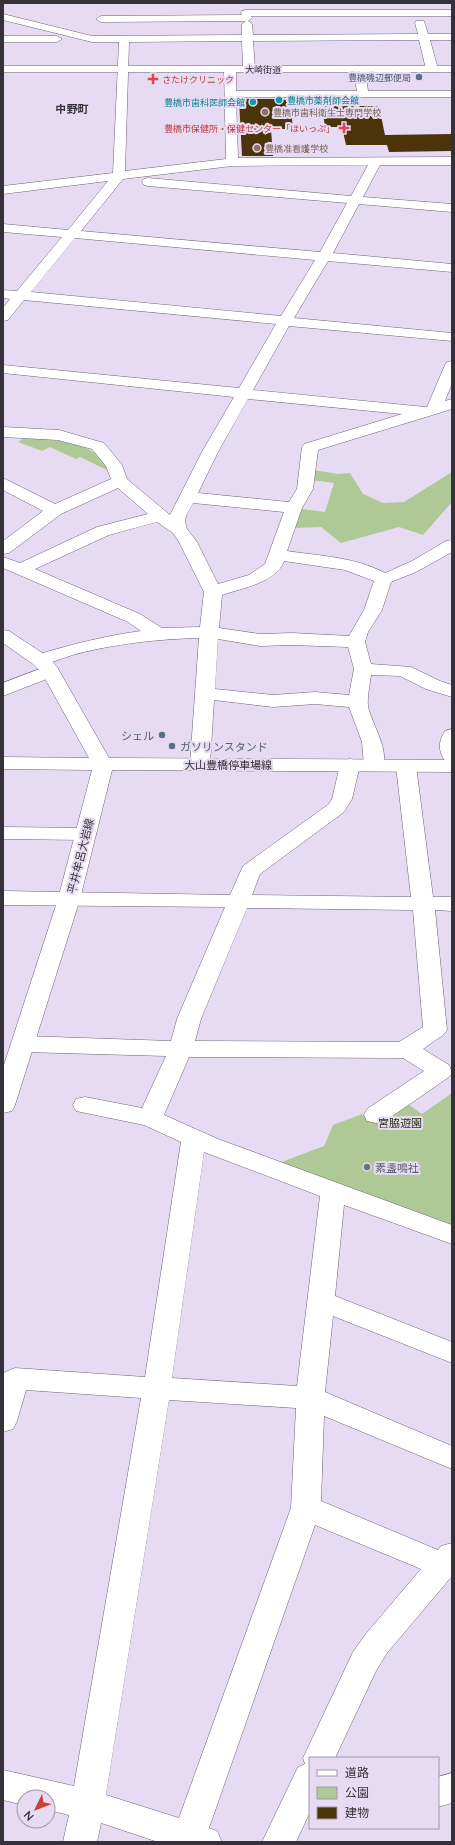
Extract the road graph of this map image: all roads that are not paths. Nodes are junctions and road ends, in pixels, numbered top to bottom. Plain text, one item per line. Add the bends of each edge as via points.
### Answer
1 (415, 8) edge
2 (246, 12) edge
3 (452, 13) edge
4 (3, 17) edge
5 (425, 37) junction
6 (452, 37) edge
7 (96, 38) junction
8 (248, 38) junction
9 (3, 39) edge
10 (124, 39) junction
11 (3, 69) edge
12 (124, 69) junction
13 (230, 69) junction
14 (249, 69) junction
15 (359, 69) junction
16 (432, 69) junction
17 (452, 69) edge
18 (230, 94) junction
19 (363, 94) junction
20 (452, 94) edge
21 (376, 161) junction
22 (452, 161) edge
23 (232, 162) junction
24 (118, 178) junction
25 (3, 190) edge
26 (355, 200) junction
27 (452, 208) edge
28 (3, 228) edge
29 (72, 234) junction
30 (324, 257) junction
31 (452, 268) edge
32 (3, 294) edge
33 (22, 296) junction
34 (3, 317) edge
35 (285, 321) junction
36 (452, 337) edge
37 (452, 365) edge
38 (3, 369) edge
39 (244, 394) junction
40 (452, 404) edge
41 (429, 411) junction
42 (5, 425) edge
43 (120, 481) junction
44 (3, 483) edge
45 (187, 497) junction
46 (294, 508) junction
47 (55, 510) junction
48 (160, 516) junction
49 (179, 529) junction
50 (452, 545) edge
51 (3, 549) edge
52 (278, 555) junction
53 (3, 562) edge
54 (21, 569) junction
55 (383, 579) junction
56 (213, 592) junction
57 (209, 632) junction
58 (158, 634) junction
59 (3, 635) edge
60 (356, 642) junction
61 (45, 666) junction
62 (363, 669) junction
63 (3, 690) edge
64 (452, 691) edge
65 (204, 693) junction
66 (358, 702) junction
67 (452, 735) edge
68 (452, 757) edge
69 (3, 763) edge
70 (103, 764) junction
71 (200, 764) junction
72 (350, 765) junction
73 (374, 765) junction
74 (406, 766) junction
75 (452, 766) edge
76 (3, 833) edge
77 (86, 834) junction
78 (3, 898) edge
79 (70, 899) junction
80 (238, 901) junction
81 (423, 904) junction
82 (452, 904) edge
83 (24, 1044) junction
84 (180, 1049) junction
85 (406, 1049) junction
86 (3, 1105) edge
87 (85, 1105) dead end
88 (376, 1116) dead end
89 (150, 1118) junction
90 (194, 1137) junction
91 (333, 1191) junction
92 (452, 1235) edge
93 (320, 1301) junction
94 (452, 1353) edge
95 (9, 1379) edge
96 (156, 1389) junction
97 (310, 1398) junction
98 (3, 1420) edge
99 (452, 1458) edge
100 (306, 1508) junction
101 (447, 1560) edge
102 (319, 1757) edge
103 (309, 1779) edge
104 (3, 1785) edge
105 (452, 1788) edge
106 (439, 1792) edge
107 (88, 1804) junction
108 (197, 1839) edge
109 (80, 1842) edge
110 (279, 1842) edge

1 - 2 street
1 - 3 street
1 - 5 street
2 - 7 street via 102,14
2 - 8 street
4 - 7 street
5 - 6 street
5 - 8 street
5 - 16 street
7 - 9 street
7 - 10 street
8 - 10 street
8 - 14 street
10 - 12 street
11 - 12 street, 大崎街道
12 - 13 street, 大崎街道
12 - 24 street
13 - 14 street, 大崎街道
13 - 18 street
14 - 15 street, 大崎街道
15 - 16 street, 大崎街道
15 - 19 street
16 - 17 street, 大崎街道
18 - 19 street
18 - 23 street
19 - 20 street
21 - 22 street
21 - 23 street
21 - 26 street
23 - 24 street
24 - 25 street
24 - 26 street
24 - 29 street
26 - 27 street
26 - 30 street
28 - 29 street
29 - 30 street
29 - 33 street
30 - 31 street
30 - 35 street
32 - 33 street
33 - 34 street
33 - 35 street
35 - 36 street
35 - 39 street
37 - 41 street
38 - 39 street
39 - 41 street
39 - 45 street
40 - 41 street
41 - 46 street via 310,447 305,489
42 - 43 street via 59,435 98,446 114,465
43 - 47 street
43 - 48 street
44 - 47 street
45 - 46 street
45 - 49 street via 178,516
46 - 52 street
47 - 51 street
48 - 49 street
48 - 54 street via 103,530
49 - 56 street
50 - 55 street via 412,567
52 - 55 street via 342,565
52 - 56 street via 273,567 255,579
53 - 54 street
54 - 58 street via 134,618
55 - 60 street via 373,610 359,632
56 - 57 street
57 - 58 street
57 - 60 street via 260,640
57 - 65 street
58 - 61 street via 77,648
59 - 61 street
60 - 62 street
61 - 63 street
61 - 70 street
62 - 64 street via 404,671
62 - 66 street
65 - 66 street via 272,701 315,698
65 - 71 street
66 - 73 street via 372,742
67 - 68 street via 448,742 448,750
69 - 70 street, 大山豊橋停車場線
70 - 71 street, 大山豊橋停車場線
70 - 77 street, 平井牟呂大岩線
71 - 72 street, 大山豊橋停車場線
72 - 73 street, 大山豊橋停車場線
72 - 80 street via 342,800 337,808 251,871
73 - 74 street, 大山豊橋停車場線
74 - 75 street, 大山豊橋停車場線
74 - 81 street
76 - 77 street
77 - 79 street, 平井牟呂大岩線
78 - 79 street
79 - 80 street
79 - 83 street, 平井牟呂大岩線
80 - 81 street
80 - 84 street via 189,1019
81 - 82 street
81 - 85 street via 435,1030
83 - 84 street
83 - 86 street, 平井牟呂大岩線
84 - 85 street
84 - 89 street
85 - 88 street via 441,1071
87 - 89 street
89 - 90 street
90 - 91 street
90 - 96 street
91 - 92 street
91 - 93 street
93 - 94 street
93 - 97 street
95 - 96 street
95 - 98 street
96 - 97 street
96 - 107 street
97 - 99 street
97 - 100 street
100 - 101 street
100 - 108 street
101 - 102 street via 376,1644 364,1662
103 - 110 street
104 - 107 street
105 - 106 street
107 - 108 street
107 - 109 street

